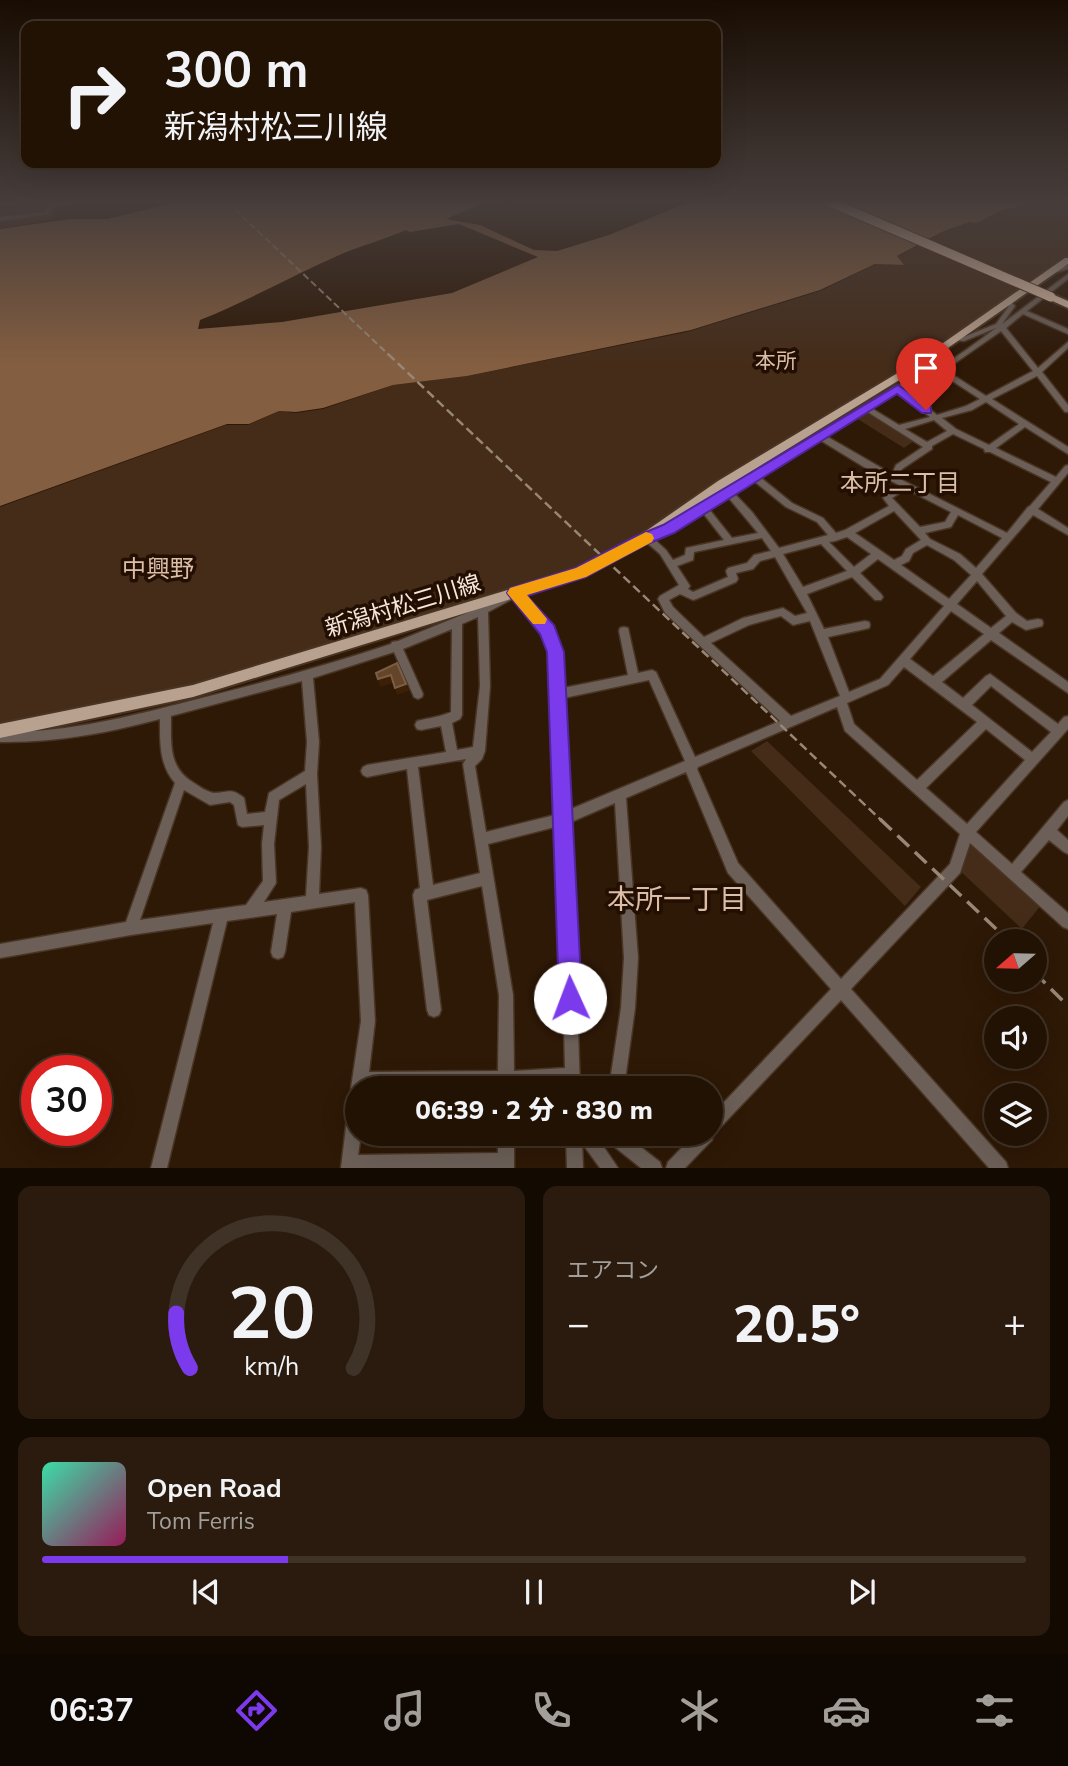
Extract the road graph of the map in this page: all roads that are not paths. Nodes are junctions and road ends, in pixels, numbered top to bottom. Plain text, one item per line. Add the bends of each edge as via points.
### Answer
1 (960, 257) edge
2 (965, 257) edge
3 (1068, 260) edge
4 (1068, 267) edge
5 (1051, 272) junction
6 (1068, 276) edge
7 (1008, 302) junction
8 (1068, 302) edge
9 (1024, 312) junction
10 (1001, 327) junction
11 (1066, 328) edge
12 (954, 339) junction
13 (1068, 344) edge
14 (940, 370) junction
15 (1038, 372) junction
16 (898, 388) junction
17 (985, 400) junction
18 (867, 409) junction
19 (1068, 410) edge
20 (937, 418) junction
21 (1025, 423) junction
22 (899, 428) junction
23 (953, 431) junction
24 (822, 437) junction
25 (927, 445) junction
26 (988, 450) junction
27 (1068, 452) edge
28 (1068, 468) edge
29 (754, 477) junction
30 (894, 478) junction
31 (1057, 481) junction
32 (905, 485) junction
33 (729, 492) junction
34 (895, 506) junction
35 (704, 508) junction
36 (1031, 509) junction
37 (956, 510) junction
38 (918, 531) junction
39 (1068, 532) edge
40 (848, 533) junction
41 (763, 535) junction
42 (835, 538) junction
43 (1009, 538) junction
44 (643, 539) junction
45 (729, 540) junction
46 (927, 541) junction
47 (824, 542) junction
48 (776, 552) junction
49 (878, 554) junction
50 (673, 564) junction
51 (893, 565) junction
52 (854, 572) junction
53 (977, 575) junction
54 (681, 590) junction
55 (802, 592) junction
56 (515, 593) junction
57 (878, 597) dead end
58 (951, 604) junction
59 (483, 611) junction
60 (1012, 615) junction
61 (814, 616) junction
62 (457, 621) junction
63 (1038, 623) dead end
64 (865, 625) dead end
65 (624, 631) dead end
66 (822, 634) junction
67 (992, 634) junction
68 (703, 642) junction
69 (396, 645) junction
70 (903, 660) junction
71 (307, 675) junction
72 (634, 677) junction
73 (933, 683) junction
74 (1068, 688) edge
75 (418, 694) dead end
76 (559, 694) junction
77 (844, 700) junction
78 (964, 705) junction
79 (165, 712) junction
80 (446, 720) junction
81 (1068, 721) edge
82 (985, 722) junction
83 (790, 723) junction
84 (421, 724) dead end
85 (1059, 731) junction
86 (0, 732) edge
87 (0, 737) edge
88 (479, 751) junction
89 (452, 756) junction
90 (1032, 759) junction
91 (412, 763) junction
92 (692, 766) junction
93 (367, 771) dead end
94 (311, 774) junction
95 (181, 782) junction
96 (918, 788) junction
97 (620, 795) junction
98 (1068, 806) edge
99 (269, 818) junction
100 (565, 818) junction
101 (1048, 831) junction
102 (967, 833) junction
103 (481, 839) junction
104 (1068, 848) edge
105 (1013, 872) junction
106 (487, 878) junction
107 (427, 893) junction
108 (312, 901) junction
109 (285, 906) junction
110 (250, 911) junction
111 (222, 915) junction
112 (1068, 922) edge
113 (131, 928) junction
114 (0, 951) edge
115 (278, 952) dead end
116 (842, 988) junction
117 (434, 1010) dead end
118 (360, 1076) edge
119 (506, 1076) edge
120 (573, 1076) edge
121 (619, 1076) edge
122 (723, 1115) edge
123 (351, 1146) edge
124 (506, 1146) edge
125 (574, 1146) edge
126 (594, 1146) edge
127 (628, 1146) edge
128 (694, 1146) edge
129 (506, 1164) edge
130 (349, 1165) edge
131 (159, 1167) edge
132 (575, 1167) edge
133 (610, 1167) edge
134 (654, 1167) edge
135 (674, 1167) edge
136 (1000, 1167) edge

1 - 8 highway, bridge
2 - 8 highway, bridge
3 - 5 main road, 新潟村松三川線
4 - 5 street
5 - 7 main road, 新潟村松三川線
6 - 9 street
7 - 10 street via 1012,306
7 - 12 main road, 新潟村松三川線
9 - 10 street
9 - 11 street
10 - 12 street
10 - 14 street
10 - 15 street
12 - 44 main road, 新潟村松三川線 via 722,484
13 - 15 street
14 - 16 street
14 - 17 street
15 - 17 street
15 - 19 street
16 - 18 street
16 - 20 street
17 - 20 street
17 - 21 street
18 - 22 street
18 - 24 street
20 - 22 street
20 - 23 street
21 - 26 street
21 - 27 street
22 - 25 street
23 - 25 street
23 - 26 street
24 - 29 street
24 - 30 street
25 - 30 street via 899,467
26 - 31 street
28 - 31 street
29 - 33 street
29 - 42 street via 796,509 820,520
30 - 32 street
31 - 36 street
32 - 34 street via 887,498
32 - 37 street
33 - 35 street
33 - 41 street
34 - 38 street
34 - 40 street
35 - 44 street
35 - 45 street
36 - 39 street
36 - 43 street
37 - 38 street via 948,525
37 - 43 street
38 - 46 street
40 - 42 street
40 - 49 street
41 - 45 street
41 - 48 street
42 - 47 street
43 - 53 street
44 - 50 street
44 - 56 main road, 新潟村松三川線 via 581,573
45 - 50 street via 689,550 690,557
46 - 51 street
46 - 53 street via 957,557
47 - 48 street
47 - 52 street
48 - 54 street via 731,571 733,579 719,586 693,596
48 - 55 street
49 - 51 street
49 - 52 street
50 - 54 street via 685,586
51 - 58 street
52 - 55 street
52 - 57 street
53 - 58 street
53 - 60 street
54 - 68 street via 663,599
55 - 61 street
56 - 59 street
56 - 76 street via 553,641
56 - 86 main road, 新潟村松三川線 via 193,691
58 - 67 street
58 - 70 street
59 - 62 street
59 - 88 street via 485,686
60 - 63 street via 1026,626
60 - 67 street
61 - 66 street
61 - 68 street via 793,621 783,612 747,621
62 - 69 street
62 - 80 street via 456,715
64 - 66 street
65 - 72 street
66 - 77 street
67 - 73 street
67 - 74 street
68 - 83 street
69 - 71 street
69 - 75 street
70 - 73 street
70 - 77 street via 884,682
71 - 79 street
71 - 94 street
72 - 76 street
72 - 92 street via 652,675
73 - 78 street
76 - 100 street
77 - 83 street
77 - 96 street via 849,727
78 - 82 street
78 - 85 street via 990,679
79 - 87 street via 34,739
79 - 95 street via 170,772
80 - 84 street
80 - 89 street
81 - 85 street
82 - 90 street
82 - 96 street
83 - 92 street
85 - 90 street
88 - 89 street
88 - 103 street via 469,764
89 - 91 street
90 - 102 street
91 - 93 street
91 - 107 street
92 - 97 street
92 - 116 street via 733,869
94 - 99 street via 273,797
94 - 108 street
95 - 99 street via 210,799 232,796 240,802 242,821
95 - 113 street
96 - 102 street
97 - 100 street
97 - 121 street via 631,958
98 - 101 street
99 - 110 street via 270,883
100 - 103 street
100 - 120 street
101 - 104 street
101 - 105 street
102 - 105 street
102 - 116 street via 955,868
103 - 106 street
105 - 112 street
106 - 107 street
106 - 119 street via 506,995
107 - 117 street via 420,895
108 - 109 street
108 - 118 street via 361,895 368,1021
109 - 110 street
109 - 115 street
110 - 111 street
111 - 113 street
111 - 131 street
113 - 114 street
116 - 122 street
116 - 136 street
123 - 130 street
124 - 129 street
125 - 132 street
126 - 133 street
127 - 134 street
128 - 135 street
129 - 130 street

